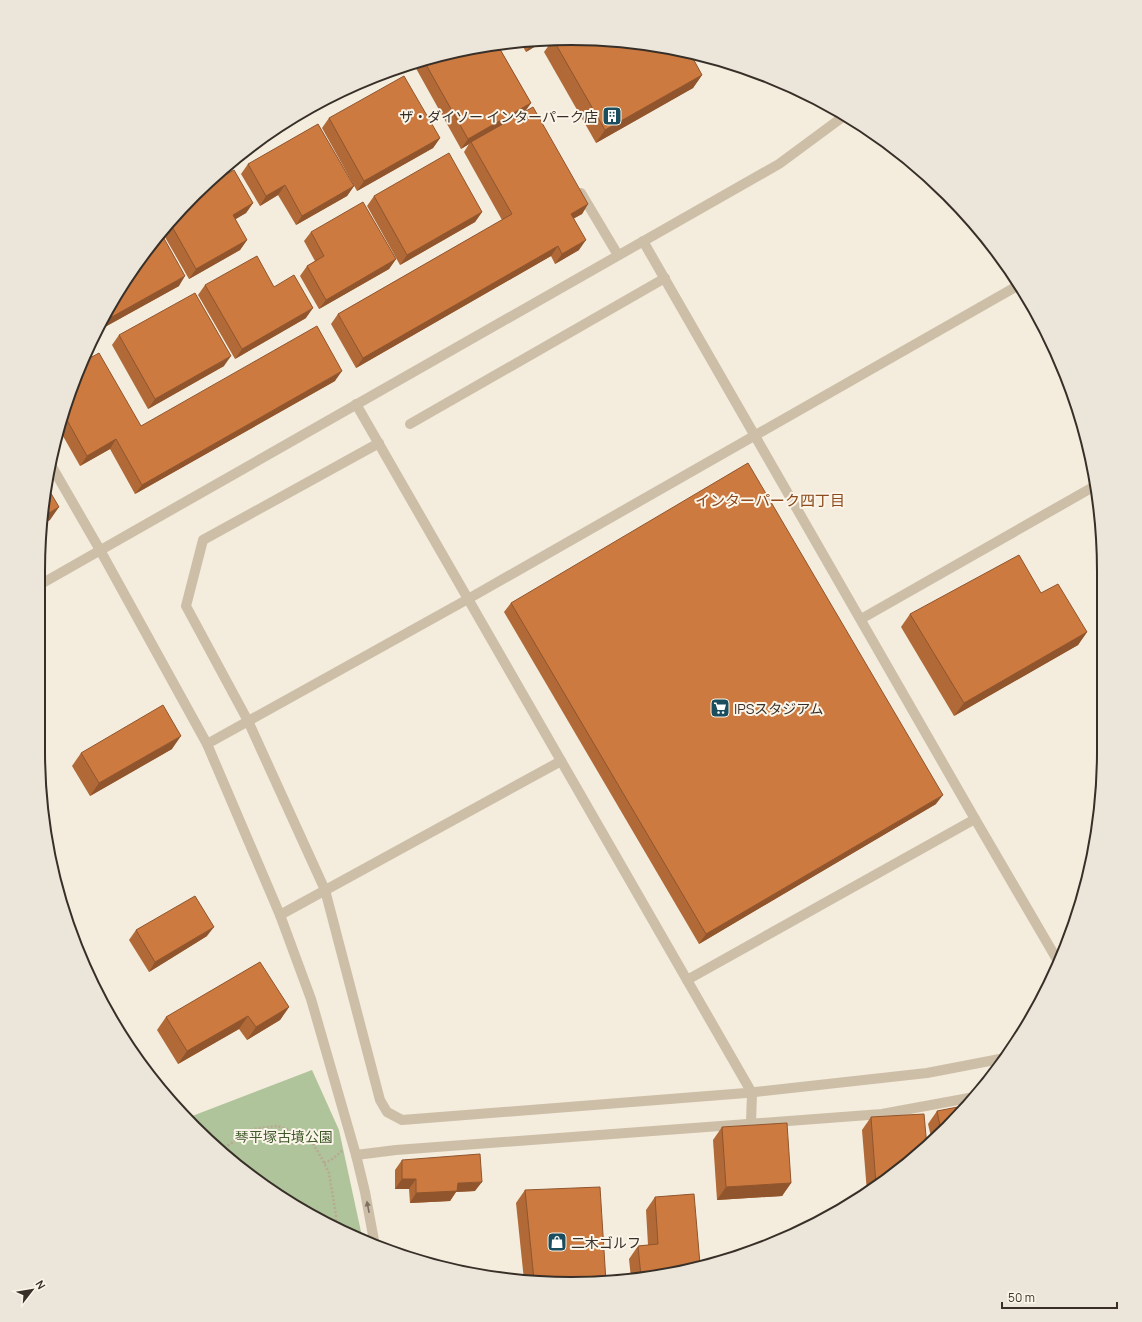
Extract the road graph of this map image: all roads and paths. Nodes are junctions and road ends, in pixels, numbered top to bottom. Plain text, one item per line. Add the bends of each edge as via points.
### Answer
1 (840, 119) edge
2 (577, 187) edge
3 (643, 241) junction
4 (618, 255) junction
5 (665, 278) junction
6 (1014, 288) edge
7 (356, 404) junction
8 (410, 424) dead end
9 (755, 435) junction
10 (379, 443) junction
11 (55, 471) edge
12 (1090, 489) edge
13 (100, 550) junction
14 (45, 582) edge
15 (468, 599) junction
16 (861, 619) junction
17 (248, 721) junction
18 (207, 744) junction
19 (562, 761) junction
20 (975, 819) junction
21 (324, 890) junction
22 (280, 915) junction
23 (1055, 956) edge
24 (687, 980) junction
25 (996, 1060) edge
26 (752, 1093) junction
27 (965, 1099) edge
28 (751, 1124) junction
29 (352, 1142) junction
30 (225, 1147) edge
31 (356, 1155) junction
32 (324, 1163) junction
33 (336, 1222) edge
34 (374, 1239) edge

1 - 3 street via 779,164
2 - 4 street
3 - 4 street
3 - 5 street
4 - 7 street
5 - 8 street
5 - 9 street
6 - 9 street
7 - 10 street
7 - 13 street
9 - 15 street
9 - 16 street
10 - 15 street
10 - 17 street via 203,540 186,606
11 - 13 street
12 - 16 street
13 - 14 street
13 - 18 street
15 - 17 street
15 - 19 street
16 - 20 street
17 - 18 street
17 - 21 street
18 - 22 street
19 - 21 street
19 - 24 street
20 - 23 street
20 - 24 street
21 - 22 street
21 - 26 street via 380,1100 387,1112 402,1120
22 - 29 street via 311,999
24 - 26 street
25 - 26 street via 927,1072
26 - 28 street
27 - 28 street via 882,1114
28 - 31 street
29 - 31 street
29 - 32 path
30 - 32 path via 253,1129 277,1126 309,1137
34 -> 31 street
32 - 33 path via 329,1173

